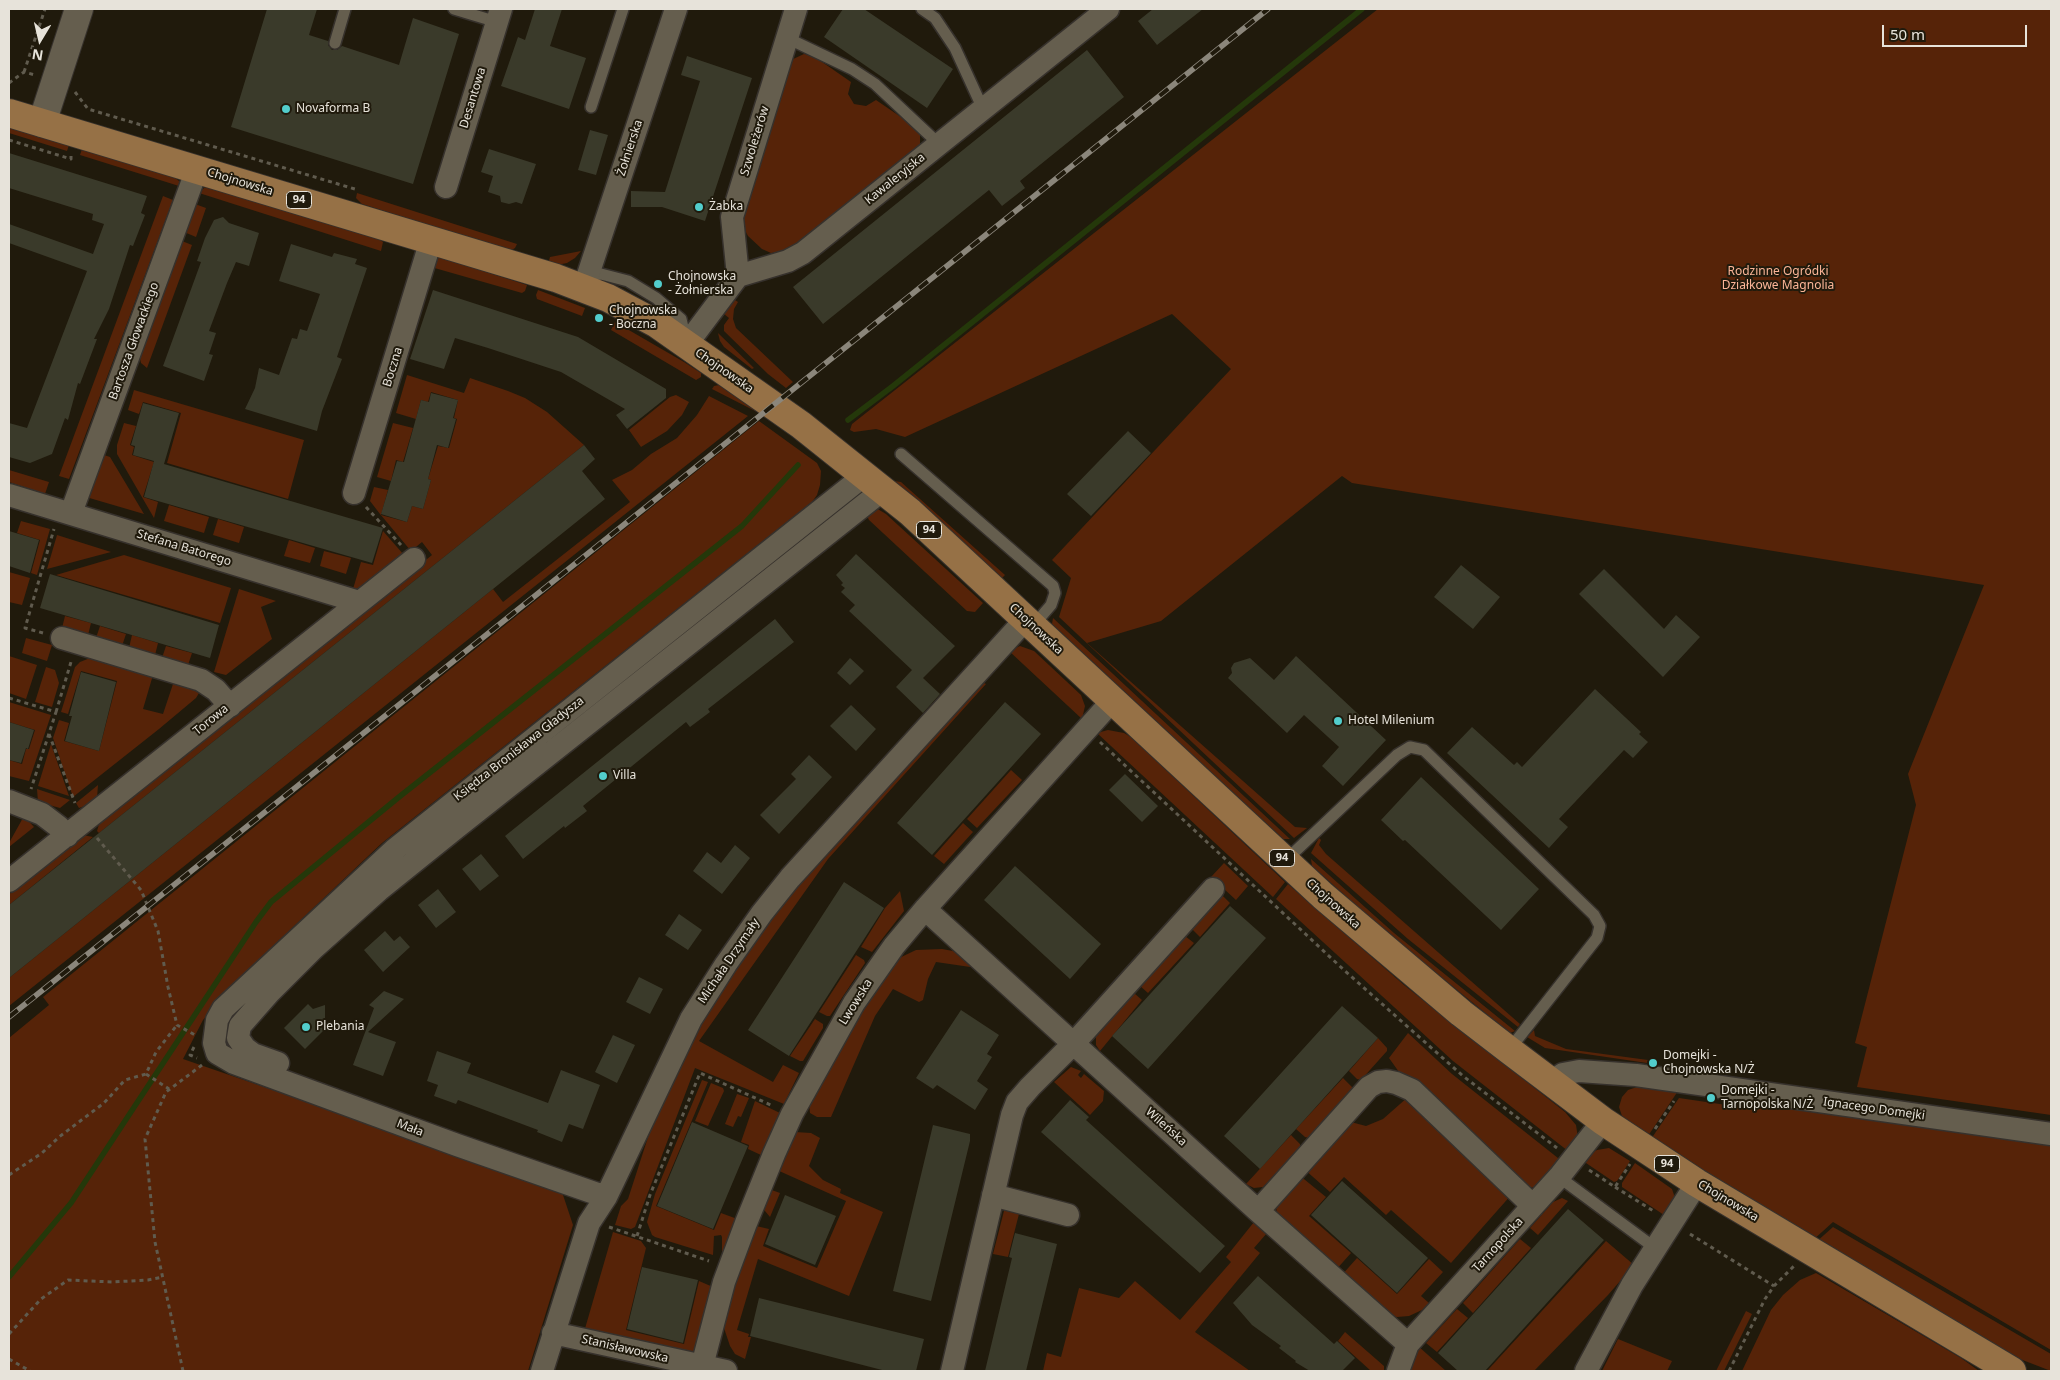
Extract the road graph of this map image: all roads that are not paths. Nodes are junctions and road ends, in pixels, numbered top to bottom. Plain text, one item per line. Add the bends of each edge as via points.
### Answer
1 (79, 9) edge
2 (345, 9) edge
3 (454, 9) edge
4 (623, 9) edge
5 (676, 9) edge
6 (796, 9) edge
7 (922, 9) edge
8 (1108, 9) edge
9 (499, 15) edge
10 (787, 38) junction
11 (335, 43) dead end
12 (591, 107) dead end
13 (983, 109) junction
14 (9, 113) edge
15 (42, 123) junction
16 (939, 144) junction
17 (197, 169) junction
18 (446, 187) dead end
19 (431, 240) junction
20 (738, 276) junction
21 (586, 281) junction
22 (686, 344) junction
23 (901, 454) dead end
24 (874, 482) junction
25 (354, 494) road end
26 (9, 495) edge
27 (66, 511) junction
28 (414, 559) road end
29 (359, 602) junction
30 (1030, 622) junction
31 (70, 641) road end
32 (1113, 700) junction
33 (230, 706) junction
34 (17, 804) edge
35 (67, 836) junction
36 (1285, 861) junction
37 (9, 881) edge
38 (1213, 889) dead end
39 (925, 909) junction
40 (1074, 1043) junction
41 (245, 1048) joint
42 (1508, 1050) junction
43 (218, 1053) joint
44 (1550, 1082) junction
45 (1603, 1121) junction
46 (2051, 1134) edge
47 (1559, 1177) junction
48 (1697, 1183) junction
49 (609, 1190) junction
50 (993, 1196) junction
51 (1533, 1206) junction
52 (1258, 1211) junction
53 (1068, 1216) dead end
54 (1655, 1248) junction
55 (553, 1333) junction
56 (1408, 1344) junction
57 (702, 1366) junction
58 (542, 1371) edge
59 (726, 1371) edge
60 (952, 1371) edge
61 (1398, 1371) edge
62 (1586, 1371) edge
63 (2012, 1371) edge

1 - 15 street
2 - 11 lane
3 - 9 lane
4 - 12 lane
5 - 21 street, Żołnierska
6 - 10 street, Szwoleżerów
7 - 13 lane via 935,18 955,48
8 - 13 street, Kawaleryjska
9 - 18 street, Desantowa
10 - 16 lane via 852,69 875,84
10 - 20 street, Szwoleżerów via 732,218
13 - 16 street, Kawaleryjska
14 - 15 main road, Chojnowska / 94
15 - 17 main road, Chojnowska / 94
16 - 20 street, Kawaleryjska via 796,257
17 - 19 main road, Chojnowska / 94
17 - 27 street, Bartosza Głowackiego
19 - 21 main road, Chojnowska / 94 via 556,278
19 - 25 street, Boczna
20 - 22 street
21 - 22 main road, Chojnowska / 94
22 - 24 main road, Chojnowska / 94 via 801,425
23 - 30 lane via 1053,586 1055,593 1051,604
24 - 30 main road, Chojnowska / 94
24 - 41 street, Księdza Bronisława Gładysza via 669,658 380,890 314,948 243,1020 238,1038
24 - 43 street, Księdza Bronisława Gładysza via 395,848 223,1009 215,1032 214,1043
26 - 27 street, Stefana Batorego
27 - 29 street, Stefana Batorego
28 - 29 street, Torowa
29 - 33 street, Torowa
30 - 32 main road, Chojnowska / 94
30 - 49 street, Michała Drzymały via 821,844 762,912 691,1019
31 - 33 street via 201,680 216,690
32 - 36 main road, Chojnowska / 94
32 - 39 street, Lwowska
33 - 35 street, Torowa
34 - 35 street via 50,819
35 - 37 street, Torowa
36 - 42 main road, Chojnowska / 94 via 1359,928
36 - 42 lane via 1398,755 1410,748 1424,750 1594,916 1600,926 1597,938
38 - 40 street
39 - 40 street, Wileńska
39 - 57 street, Lwowska via 854,1003 792,1114 728,1270
40 - 50 street via 1017,1102
40 - 52 street, Wileńska
41 - 49 street, Mała via 253,1054
42 - 44 main road, Chojnowska / 94
43 - 49 street, Mała via 234,1063 457,1145
44 - 45 main road, Chojnowska / 94
44 - 46 street, Ignacego Domejki via 1563,1074 1579,1071 1636,1075
45 - 47 street, Tarnopolska
45 - 48 main road, Chojnowska / 94
47 - 51 street, Tarnopolska
47 - 54 lane
48 - 54 street
48 - 63 main road, Chojnowska / 94
49 - 55 street, Michała Drzymały via 589,1223
50 - 53 street
50 - 60 street
51 - 52 street via 1412,1090 1387,1081 1368,1087
51 - 56 street, Tarnopolska
52 - 56 street, Wileńska
54 - 62 street
55 - 57 street, Stanisławowska
55 - 58 street, Michała Drzymały
56 - 61 street, Tarnopolska
57 - 59 street, Stanisławowska

